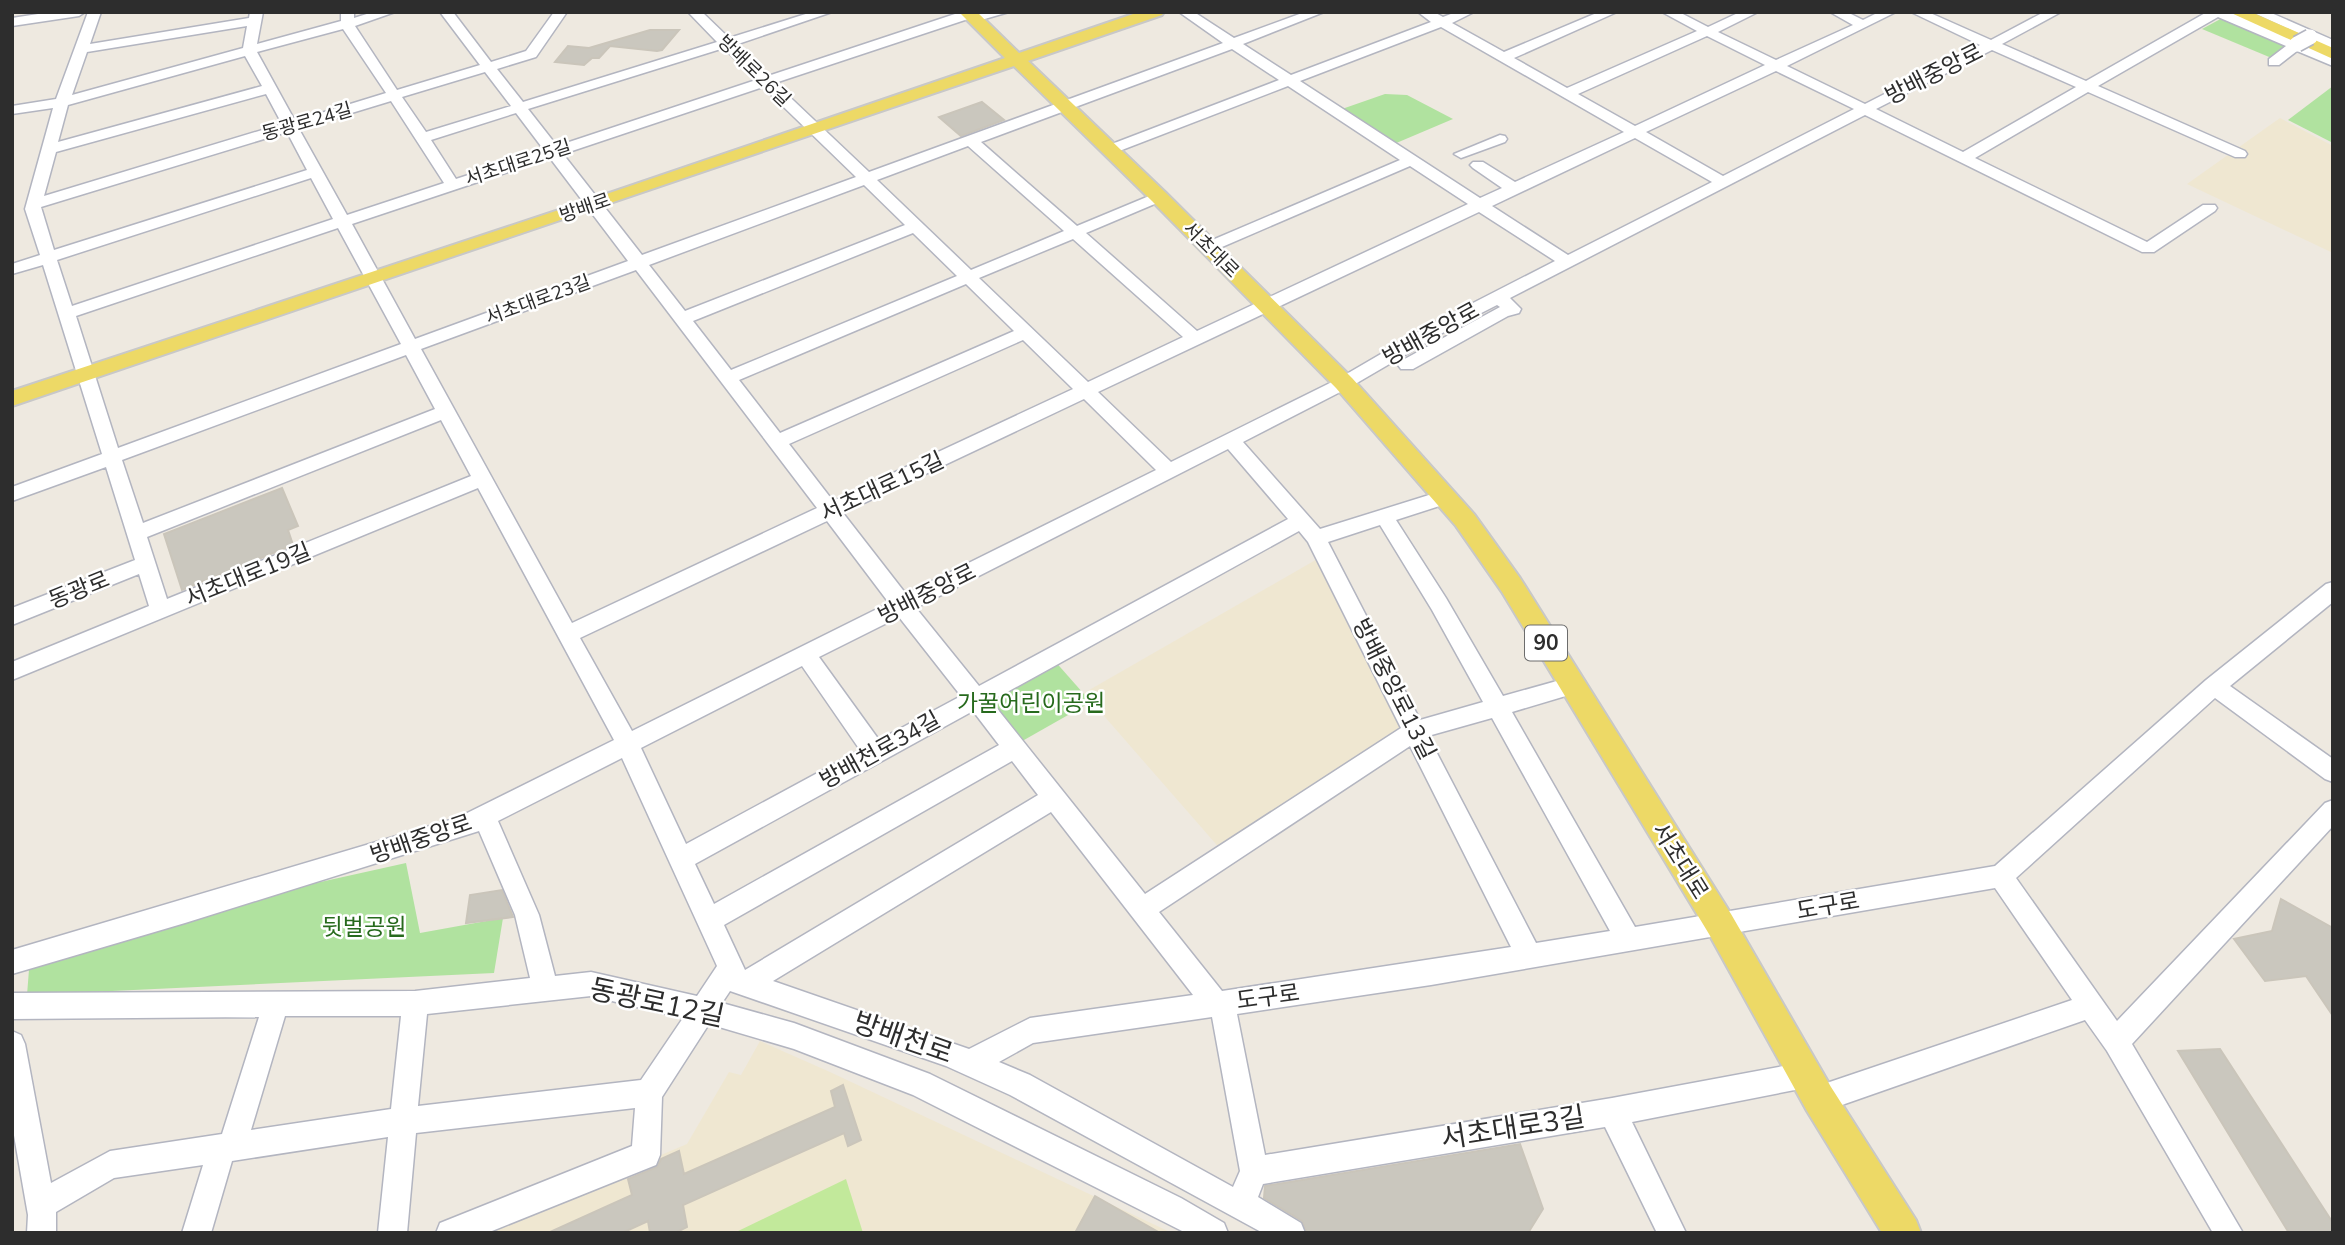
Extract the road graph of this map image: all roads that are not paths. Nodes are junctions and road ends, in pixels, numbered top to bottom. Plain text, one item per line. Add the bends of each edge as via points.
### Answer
1 (79, 12) edge
2 (95, 12) edge
3 (389, 12) edge
4 (446, 12) edge
5 (561, 12) edge
6 (694, 12) edge
7 (826, 12) edge
8 (1003, 12) edge
9 (1156, 12) edge
10 (1185, 12) edge
11 (1318, 12) edge
12 (1424, 12) edge
13 (1468, 12) edge
14 (1611, 12) edge
15 (1668, 12) edge
16 (1752, 12) edge
17 (1836, 12) edge
18 (1890, 12) edge
19 (1917, 12) edge
20 (2055, 12) edge
21 (2218, 12) edge
22 (2236, 12) edge
23 (2258, 12) edge
24 (970, 15) edge
25 (256, 17) edge
26 (347, 18) edge
27 (12, 22) edge
28 (1442, 22) junction
29 (1864, 24) junction
30 (1707, 32) junction
31 (2303, 41) junction
32 (1234, 44) junction
33 (727, 45) junction
34 (1991, 45) junction
35 (2333, 45) edge
36 (82, 49) junction
37 (249, 50) junction
38 (2333, 54) edge
39 (1504, 57) junction
40 (1015, 60) junction
41 (2274, 62) dead end
42 (2333, 62) edge
43 (1776, 66) junction
44 (489, 69) junction
45 (765, 81) junction
46 (1292, 82) junction
47 (270, 88) junction
48 (2090, 88) junction
49 (1567, 93) junction
50 (395, 96) junction
51 (62, 102) junction
52 (1063, 107) junction
53 (519, 108) junction
54 (1864, 109) junction
55 (12, 110) edge
56 (291, 126) junction
57 (816, 130) junction
58 (1635, 132) junction
59 (422, 138) junction
60 (1500, 139) dead end
61 (971, 141) junction
62 (47, 150) junction
63 (1109, 150) junction
64 (552, 152) junction
65 (1461, 154) dead end
66 (2240, 155) dead end
67 (1963, 158) junction
68 (1412, 160) junction
69 (1478, 165) dead end
70 (316, 172) junction
71 (866, 180) junction
72 (1723, 182) junction
73 (453, 185) junction
74 (1514, 189) junction
75 (1159, 197) junction
76 (34, 204) junction
77 (593, 205) junction
78 (1480, 205) junction
79 (2209, 208) dead end
80 (344, 221) junction
81 (914, 227) junction
82 (1074, 233) junction
83 (1209, 247) junction
84 (49, 258) junction
85 (1567, 262) junction
86 (639, 263) junction
87 (12, 269) edge
88 (375, 278) junction
89 (967, 278) junction
90 (1498, 297) junction
91 (1266, 305) junction
92 (67, 313) junction
93 (681, 319) junction
94 (1025, 333) junction
95 (1196, 339) junction
96 (412, 347) junction
97 (1407, 365) dead end
98 (87, 374) junction
99 (727, 378) junction
100 (1344, 383) junction
101 (1086, 391) junction
102 (12, 399) edge
103 (447, 411) junction
104 (1231, 440) junction
105 (776, 442) junction
106 (114, 457) junction
107 (1170, 471) junction
108 (484, 478) junction
109 (12, 494) edge
110 (1446, 497) junction
111 (830, 512) junction
112 (1384, 516) junction
113 (1301, 521) junction
114 (137, 533) junction
115 (1316, 538) junction
116 (147, 563) junction
117 (2333, 590) edge
118 (903, 606) junction
119 (161, 611) junction
120 (12, 617) edge
121 (568, 634) junction
122 (806, 655) junction
123 (12, 671) edge
124 (1571, 686) junction
125 (2214, 686) junction
126 (975, 698) junction
127 (1498, 707) junction
128 (1416, 730) junction
129 (628, 745) junction
130 (1015, 748) junction
131 (875, 753) junction
132 (2333, 772) edge
133 (1054, 798) junction
134 (2333, 810) edge
135 (484, 816) junction
136 (681, 859) junction
137 (2001, 876) junction
138 (1142, 910) junction
139 (709, 920) junction
140 (1720, 924) junction
141 (1629, 940) junction
142 (1529, 956) junction
143 (12, 962) edge
144 (738, 976) junction
145 (546, 989) junction
146 (415, 1003) junction
147 (276, 1004) junction
148 (1219, 1004) junction
149 (12, 1006) edge
150 (2090, 1006) junction
151 (703, 1010) junction
152 (2116, 1042) junction
153 (12, 1044) edge
154 (970, 1063) junction
155 (1812, 1087) junction
156 (649, 1093) junction
157 (18, 1108) edge
158 (1612, 1112) junction
159 (404, 1121) junction
160 (227, 1148) junction
161 (1254, 1171) junction
162 (1241, 1203) junction
163 (40, 1205) junction
164 (41, 1233) edge
165 (196, 1233) edge
166 (392, 1233) edge
167 (450, 1233) edge
168 (1214, 1233) edge
169 (1291, 1233) edge
170 (1672, 1233) edge
171 (1903, 1233) edge
172 (2229, 1233) edge

1 - 27 street
2 - 36 street
3 - 26 street
4 - 44 street
5 - 44 street, 동광로24길 via 531,54
6 - 33 street, 방배로26길
7 - 33 street
8 - 24 street, 서초대로25길
9 - 40 main road, 방배로
10 - 32 street
11 - 32 street, 서초대로23길
12 - 28 street
13 - 28 street
14 - 39 street
15 - 30 street
16 - 30 street
17 - 29 street
18 - 29 street, 서초대로15길
19 - 34 street
20 - 34 street, 방배중앙로
21 - 31 street
21 - 48 street
22 - 38 main road
23 - 31 street
24 - 40 main road, 서초대로 / 90
24 - 45 street, 서초대로25길
25 - 36 street
25 - 37 street
26 - 37 street
26 - 50 street
28 - 39 street
28 - 46 street
29 - 43 street, 서초대로15길
30 - 43 street
30 - 49 street
31 - 35 street
31 - 41 street
31 - 42 street
32 - 46 street
32 - 52 street, 서초대로23길
33 - 45 street, 방배로26길
33 - 53 street
34 - 48 street
34 - 54 street, 방배중앙로
36 - 51 street
37 - 47 street
37 - 51 street
39 - 49 street
40 - 52 main road, 서초대로 / 90
40 - 57 main road, 방배로
43 - 54 street
43 - 58 street, 서초대로15길
44 - 50 street, 동광로24길
44 - 53 street
45 - 57 street, 방배로26길
45 - 64 street, 서초대로25길
46 - 63 street
46 - 68 street
47 - 56 street
47 - 62 street
48 - 66 street
48 - 67 street
49 - 58 street
50 - 56 street, 동광로24길
50 - 59 street
51 - 55 street
51 - 62 street
52 - 61 street, 서초대로23길
52 - 63 main road, 서초대로 / 90
53 - 59 street
53 - 64 street
54 - 67 street
54 - 72 street, 방배중앙로
56 - 70 street
56 - 76 street, 동광로24길
57 - 71 street, 방배로26길
57 - 77 main road, 방배로
58 - 72 street
58 - 74 street, 서초대로15길
59 - 73 street
60 - 65 street
61 - 71 street, 서초대로23길
61 - 82 street
62 - 76 street
63 - 75 main road, 서초대로 / 90
64 - 73 street, 서초대로25길
64 - 77 street
67 - 79 street via 2148,250
68 - 78 street
68 - 83 street
69 - 74 street
70 - 80 street
70 - 84 street
71 - 81 street, 방배로26길
71 - 86 street, 서초대로23길
72 - 85 street, 방배중앙로
73 - 80 street, 서초대로25길
74 - 78 street, 서초대로15길
75 - 82 street
75 - 83 main road, 서초대로 / 90
76 - 84 street
77 - 86 street
77 - 88 main road, 방배로
78 - 85 street
78 - 91 street, 서초대로15길
80 - 88 street
80 - 92 street, 서초대로25길
81 - 89 street, 방배로26길
81 - 93 street
82 - 89 street
82 - 95 street
83 - 91 main road, 서초대로 / 90
84 - 87 street
84 - 92 street
85 - 90 street, 방배중앙로
86 - 93 street
86 - 96 street, 서초대로23길
88 - 96 street
88 - 98 main road, 방배로
89 - 94 street, 방배로26길
89 - 99 street
90 - 97 street via 1513,309
90 - 100 street, 방배중앙로
91 - 95 street, 서초대로15길
91 - 100 main road, 서초대로 / 90
92 - 98 street
93 - 99 street
94 - 101 street, 방배로26길
94 - 105 street
95 - 101 street, 서초대로15길
96 - 103 street
96 - 106 street, 서초대로23길
98 - 102 main road, 방배로
98 - 106 street
99 - 105 street
100 - 104 street, 방배중앙로
100 - 110 main road, 서초대로 / 90
101 - 107 street, 방배로26길
101 - 111 street, 서초대로15길
103 - 108 street
103 - 114 street
104 - 107 street, 방배중앙로
104 - 113 street, 방배중앙로13길
105 - 111 street
106 - 109 street, 서초대로23길
106 - 114 street
107 - 118 street, 방배중앙로
108 - 119 street, 서초대로19길
108 - 121 street
110 - 112 street
110 - 124 main road, 서초대로 / 90 via 1511,585
111 - 118 street
111 - 121 street, 서초대로15길
112 - 115 street
112 - 127 street
113 - 115 street, 방배중앙로13길
113 - 126 street, 방배천로34길
114 - 116 street
115 - 128 street, 방배중앙로13길
116 - 119 street
116 - 120 street, 동광로
117 - 125 street
118 - 122 street, 방배중앙로
118 - 126 street
119 - 123 street, 서초대로19길
121 - 129 street
122 - 129 street, 방배중앙로
122 - 131 street
124 - 127 street
124 - 140 main road, 서초대로 / 90
125 - 132 street
125 - 137 street
126 - 130 street
126 - 131 street, 방배천로34길
127 - 128 street
127 - 141 street
128 - 138 street
128 - 142 street, 방배중앙로13길
129 - 135 street, 방배중앙로
129 - 136 street
130 - 133 street
130 - 139 street
131 - 136 street, 방배천로34길
133 - 138 street
133 - 144 street
134 - 152 street
135 - 143 street, 방배중앙로 via 393,850
135 - 145 street via 527,915
136 - 139 street
137 - 140 street, 도구로
137 - 150 street
138 - 148 street
139 - 144 street
140 - 141 street, 도구로
140 - 155 main road, 서초대로 / 90
141 - 142 street, 도구로
142 - 148 street, 도구로
144 - 151 street
144 - 154 street, 방배천로
145 - 146 street, 동광로12길
145 - 151 street, 동광로12길 via 591,984
146 - 147 street, 동광로12길
146 - 159 street
147 - 149 street, 동광로12길
147 - 160 street
148 - 154 street, 도구로 via 1030,1031
148 - 161 street, 도구로
150 - 152 street
150 - 155 street, 서초대로3길
151 - 156 street
151 - 168 street, 동광로12길 via 794,1036 920,1084
152 - 172 street
153 - 157 street
154 - 162 street, 방배천로
155 - 158 street, 서초대로3길
155 - 171 main road, 서초대로 / 90
156 - 159 street
156 - 167 street via 646,1155
157 - 163 street
158 - 161 street, 서초대로3길
158 - 170 street
159 - 160 street
159 - 166 street
160 - 163 street via 110,1165
160 - 165 street
161 - 162 street
162 - 169 street, 방배천로
163 - 164 street

